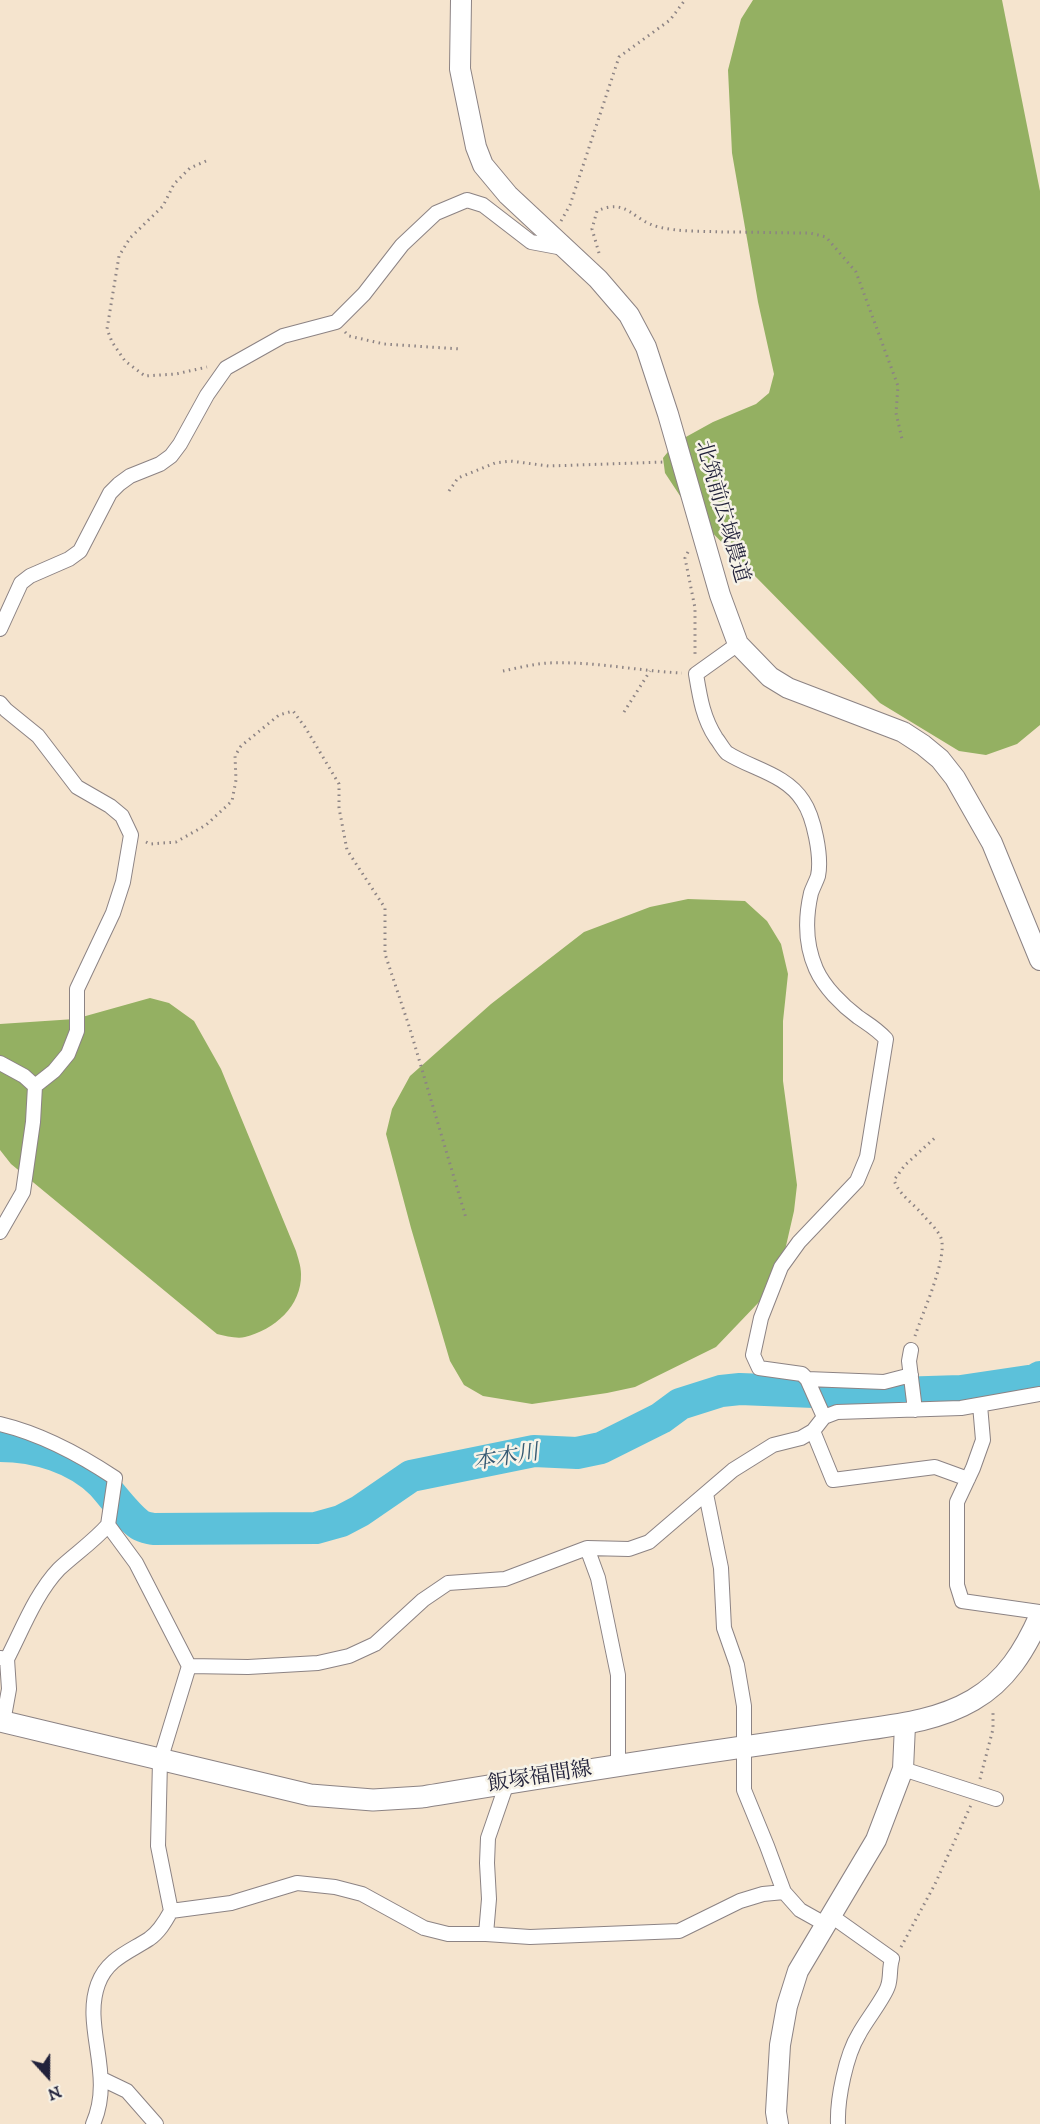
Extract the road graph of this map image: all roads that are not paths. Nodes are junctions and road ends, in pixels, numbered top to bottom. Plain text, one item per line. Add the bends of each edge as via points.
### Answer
1 (461, 0) edge
2 (557, 242) junction
3 (0, 629) edge
4 (738, 644) junction
5 (0, 703) edge
6 (1040, 960) edge
7 (0, 1063) edge
8 (35, 1086) junction
9 (0, 1232) edge
10 (911, 1350) road end
11 (911, 1375) junction
12 (807, 1379) junction
13 (1040, 1394) edge
14 (980, 1405) junction
15 (915, 1410) junction
16 (824, 1417) junction
17 (0, 1424) edge
18 (813, 1431) junction
19 (968, 1479) junction
20 (706, 1494) junction
21 (108, 1525) junction
22 (587, 1548) junction
23 (1040, 1614) edge
24 (3, 1659) edge
25 (189, 1666) junction
26 (2, 1722) edge
27 (905, 1725) junction
28 (745, 1746) junction
29 (160, 1761) junction
30 (618, 1767) junction
31 (903, 1768) junction
32 (507, 1783) junction
33 (996, 1799) dead end
34 (784, 1892) junction
35 (171, 1911) junction
36 (827, 1919) junction
37 (486, 1934) junction
38 (102, 2079) junction
39 (93, 2124) edge
40 (156, 2124) edge
41 (778, 2124) edge
42 (838, 2124) edge

1 - 2 street, 北筑前広域農道 via 460,69 483,165
2 - 3 street via 531,242 483,206 467,200 436,213 402,245 364,294 335,322 283,336 226,368 171,456 130,476 110,493 80,551 21,583
2 - 4 street, 北筑前広域農道 via 598,279 629,315 646,347
4 - 6 street, 北筑前広域農道 via 770,677 788,688 903,732 940,759 992,843
4 - 12 street via 696,674 707,724 725,752 771,774 791,787 804,802 818,843 818,875 806,923 810,952 828,988 886,1039 867,1157 857,1181 781,1267 761,1318 753,1355 759,1368 802,1374
5 - 8 street via 38,736 77,787 122,816 131,835 113,913 77,989 77,1031 68,1054
7 - 8 street
8 - 9 street via 22,1192
10 - 11 street
11 - 12 street via 884,1382
11 - 15 street
12 - 16 street
13 - 14 street
14 - 15 street
14 - 19 street via 983,1440
15 - 16 street via 837,1412
16 - 18 street
17 - 21 street via 21,1429 81,1456 114,1478
18 - 19 street via 833,1480 935,1467
18 - 20 street via 774,1445 733,1470
19 - 23 street via 957,1502 957,1585 962,1601
20 - 22 street via 649,1542 629,1550
20 - 28 street via 721,1568 724,1628 737,1665 744,1706
21 - 24 street via 44,1588
21 - 25 street via 136,1563
22 - 25 street via 505,1579 448,1583 375,1644 349,1656 318,1663
22 - 30 street via 598,1578 618,1675
23 - 27 main road, 飯塚福間線 via 1018,1658 993,1686 955,1710
24 - 26 street via 9,1689
25 - 29 street
26 - 29 main road, 飯塚福間線
27 - 28 main road, 飯塚福間線
27 - 31 street
28 - 30 main road, 飯塚福間線
28 - 34 street via 744,1790
29 - 32 main road, 飯塚福間線 via 310,1795 373,1800 422,1797
29 - 35 street via 158,1846
30 - 32 main road, 飯塚福間線
31 - 33 street
31 - 36 street via 876,1840
32 - 37 street via 488,1838
34 - 36 street via 800,1910
34 - 37 street via 740,1901 679,1931 530,1937
35 - 37 street via 231,1903 297,1883 362,1894 424,1928 448,1934
35 - 38 street via 150,1939 107,1966 98,1983 94,2013
36 - 41 street via 798,1971 787,2006 780,2045
36 - 42 street via 892,1959 888,1986 849,2055
38 - 39 street
38 - 40 street via 127,2091

